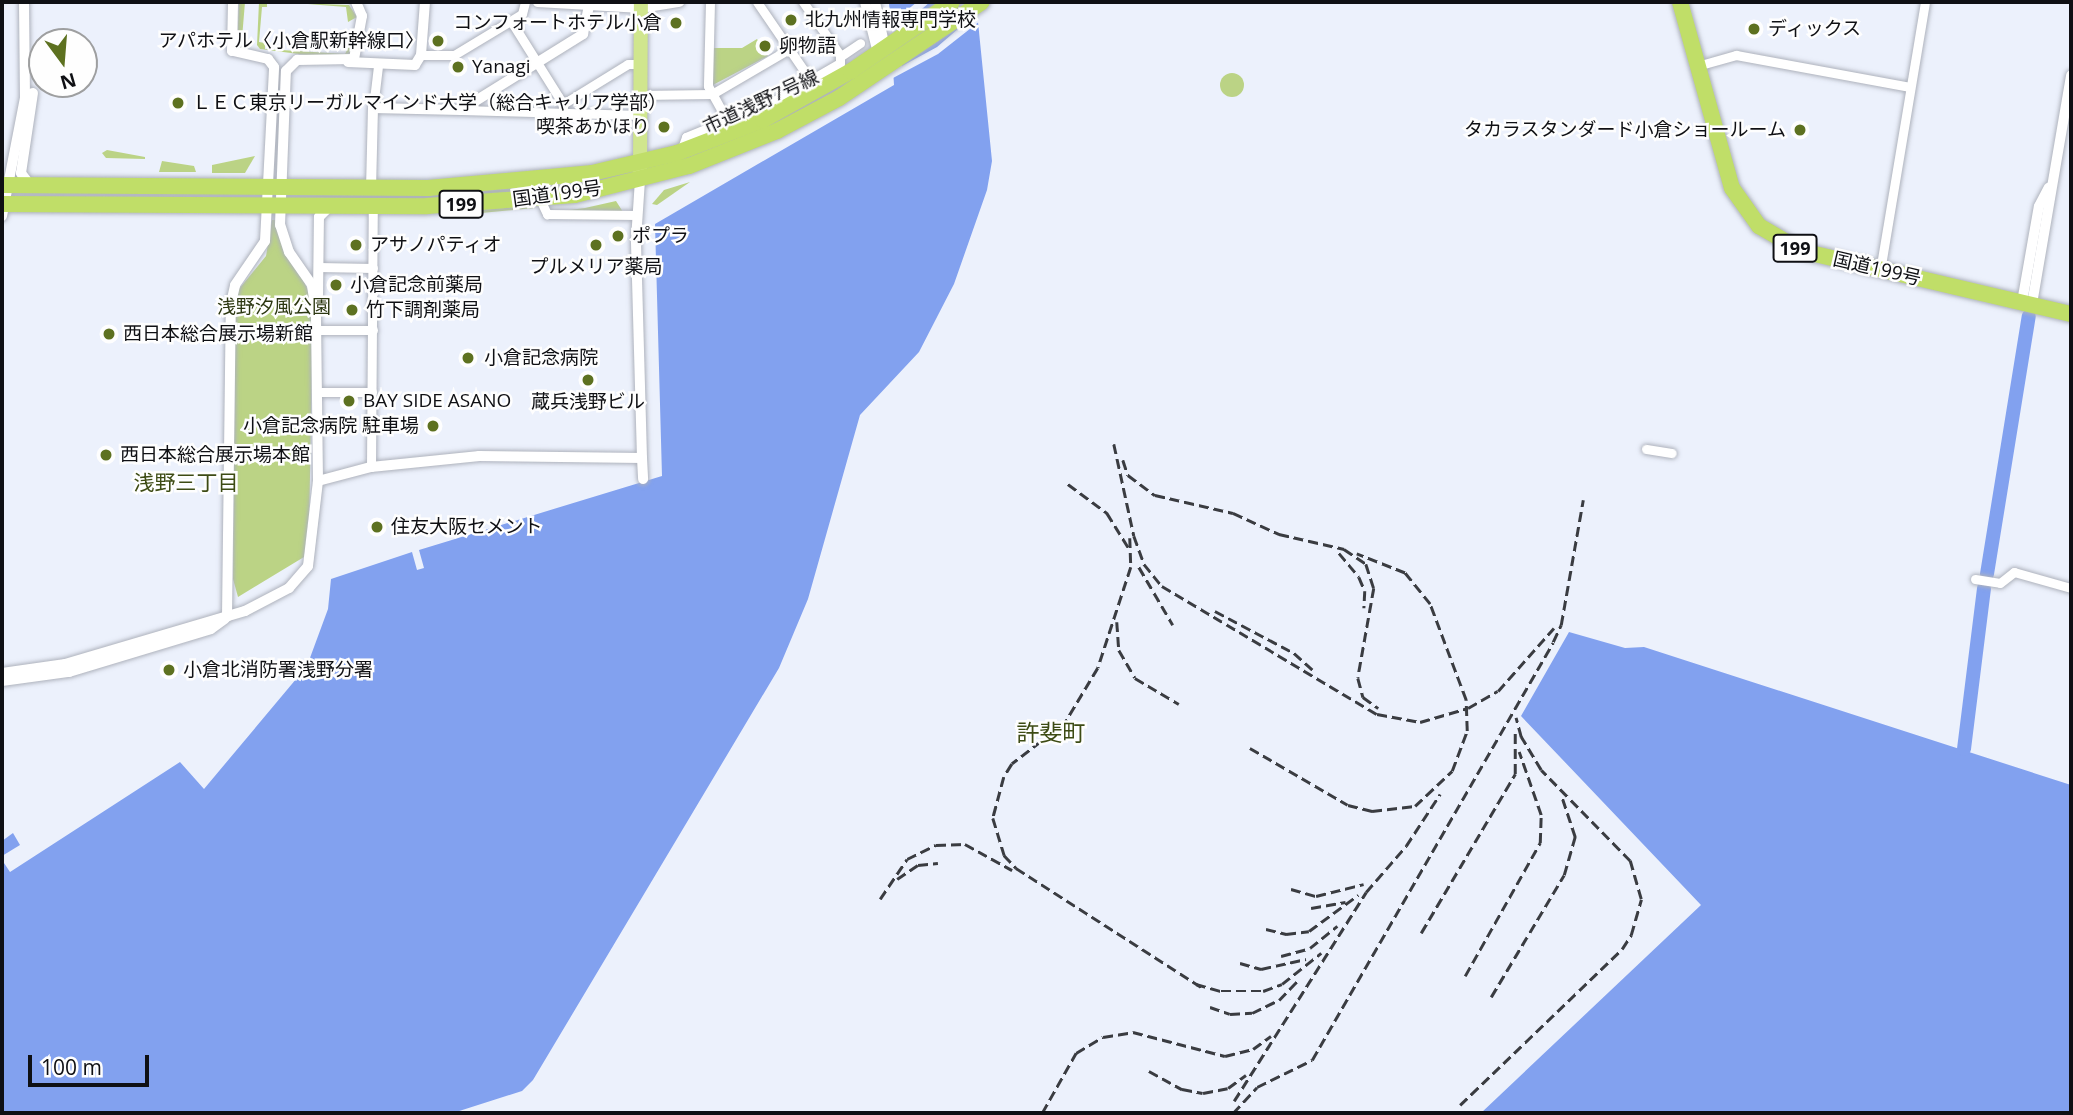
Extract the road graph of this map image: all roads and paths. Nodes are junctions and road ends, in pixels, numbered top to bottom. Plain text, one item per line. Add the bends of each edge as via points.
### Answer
1 (24, 2) edge
2 (233, 2) edge
3 (356, 2) edge
4 (425, 2) edge
5 (525, 2) edge
6 (539, 2) edge
7 (680, 2) edge
8 (710, 2) edge
9 (757, 2) edge
10 (803, 2) edge
11 (865, 2) edge
12 (875, 2) edge
13 (952, 2) edge
14 (1680, 2) edge
15 (1925, 2) edge
16 (980, 3) edge
17 (641, 5) edge
18 (589, 6) junction
19 (511, 21) junction
20 (860, 43) dead end
21 (789, 48) junction
22 (421, 55) junction
23 (886, 55) junction
24 (841, 56) junction
25 (27, 59) junction
26 (348, 62) junction
27 (537, 62) junction
28 (640, 64) junction
29 (378, 66) junction
30 (1697, 66) junction
31 (2071, 75) edge
32 (811, 81) junction
33 (1910, 87) junction
34 (802, 93) junction
35 (712, 94) junction
36 (640, 95) junction
37 (373, 108) junction
38 (563, 108) junction
39 (461, 110) junction
40 (640, 115) junction
41 (728, 122) junction
42 (696, 140) junction
43 (640, 162) junction
44 (640, 180) junction
45 (6, 185) edge
46 (30, 185) junction
47 (273, 188) junction
48 (371, 189) junction
49 (540, 199) junction
50 (185, 204) junction
51 (273, 205) junction
52 (330, 206) junction
53 (373, 206) junction
54 (3, 208) edge
55 (637, 215) junction
56 (318, 267) junction
57 (373, 268) junction
58 (1880, 271) junction
59 (315, 303) junction
60 (2027, 303) junction
61 (2071, 314) edge
62 (316, 330) junction
63 (373, 330) junction
64 (316, 392) junction
65 (372, 392) junction
66 (1646, 449) dead end
67 (1672, 453) dead end
68 (642, 458) junction
69 (371, 467) junction
70 (643, 478) dead end
71 (318, 481) junction
72 (1975, 579) dead end
73 (2071, 588) edge
74 (227, 617) junction
75 (2, 673) edge
76 (2, 681) edge

1 - 25 street
2 - 47 street via 232,51 264,57 274,66
3 - 26 street via 362,12 359,50
4 - 22 street
5 - 19 street via 524,12
6 - 18 street
7 - 17 street
8 - 35 street
9 - 21 street
10 - 24 street, 市道浅野7号線
11 - 23 street
12 - 23 street
13 - 23 highway, 国道199号 / 199
14 - 30 highway, 国道199号 / 199
15 - 33 street
16 - 23 highway, 国道199号 / 199
17 - 18 street
17 - 28 main road
18 - 27 street via 586,31
19 - 22 street via 452,56
19 - 27 street
20 - 24 street
21 - 32 street
21 - 35 street
22 - 29 street via 411,68
23 - 34 highway, 国道199号 / 199
23 - 44 highway, 国道199号 / 199 via 777,131 715,157
24 - 32 street, 市道浅野7号線 via 840,63
25 - 45 street via 23,118
25 - 46 street via 33,93 21,173
26 - 29 street
26 - 47 street via 301,59 287,69
27 - 38 street
27 - 39 street
28 - 36 main road
28 - 38 street via 628,64
29 - 37 street
30 - 33 street via 1736,55
30 - 58 highway, 国道199号 / 199 via 1732,188 1759,226 1802,251
31 - 60 street
32 - 34 street, 市道浅野7号線
33 - 58 street
34 - 41 street, 市道浅野7号線
34 - 42 highway, 国道199号 / 199
35 - 36 street
35 - 41 street
36 - 40 main road
37 - 39 street
37 - 48 street
38 - 39 street
38 - 40 street
40 - 43 main road
41 - 42 street, 市道浅野7号線
42 - 43 highway, 国道199号 / 199 via 681,152
43 - 44 main road
43 - 48 highway, 国道199号 / 199 via 534,181
44 - 49 highway, 国道199号 / 199
44 - 55 street
45 - 46 highway, 国道199号 / 199
45 - 50 highway via 20,196 141,198
45 - 54 street
46 - 47 highway, 国道199号 / 199
47 - 48 highway, 国道199号 / 199
47 - 51 street
49 - 53 highway, 国道199号 / 199
49 - 55 street via 547,214
50 - 51 highway, 国道199号 / 199
50 - 54 highway, 国道199号 / 199
51 - 52 highway, 国道199号 / 199
51 - 59 street via 284,241 309,277
51 - 74 street via 264,246 236,285 231,303
52 - 53 highway, 国道199号 / 199
52 - 56 street via 319,217
53 - 57 street
55 - 68 street
56 - 57 street
56 - 59 street
57 - 63 street
58 - 60 highway, 国道199号 / 199
59 - 62 street
60 - 61 highway, 国道199号 / 199
62 - 63 street
62 - 64 street
63 - 65 street
64 - 65 street
64 - 71 street
65 - 69 street
66 - 67 street
68 - 69 street via 479,456
68 - 70 street
69 - 71 street
71 - 74 street via 313,544 304,573 275,596
72 - 73 street via 2000,583 2014,572
74 - 75 street via 65,664
74 - 76 street via 211,629 90,667

